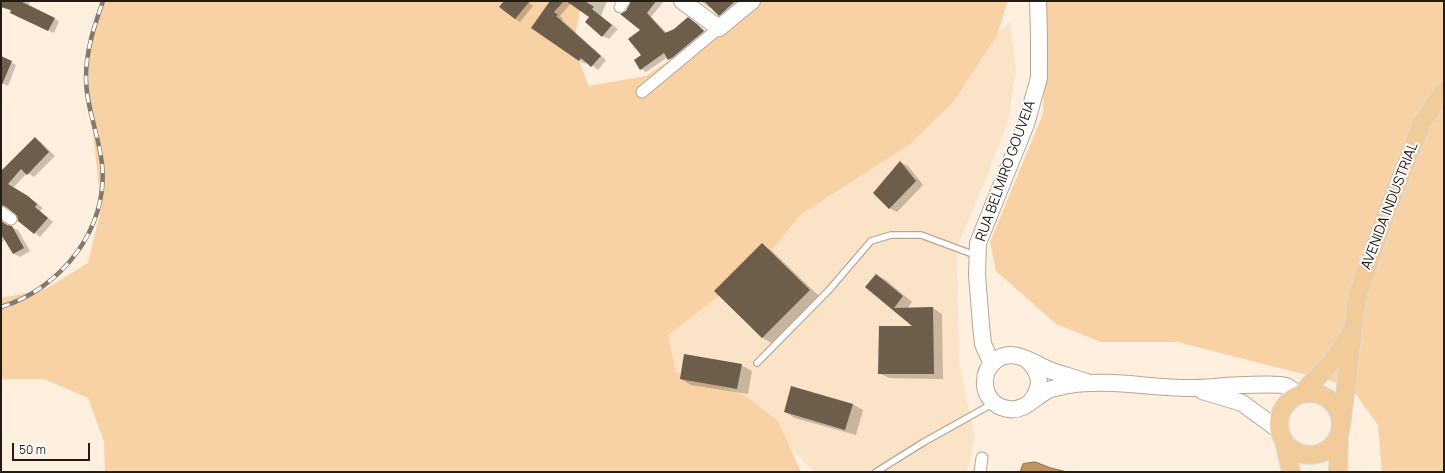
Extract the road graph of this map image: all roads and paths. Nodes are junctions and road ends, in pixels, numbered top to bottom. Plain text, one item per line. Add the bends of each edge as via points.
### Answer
1 (682, 1) edge
2 (752, 1) edge
3 (1038, 1) edge
4 (719, 28) junction
5 (1444, 91) edge
6 (642, 92) dead end
7 (1, 212) edge
8 (11, 219) dead end
9 (978, 256) junction
10 (1353, 328) junction
11 (1026, 359) junction
12 (757, 363) dead end
13 (992, 364) junction
14 (1086, 382) junction
15 (1195, 388) junction
16 (1300, 394) junction
17 (1031, 401) junction
18 (994, 403) junction
19 (1340, 431) junction
20 (1282, 435) junction
21 (982, 458) dead end
22 (876, 472) edge
23 (980, 472) edge
24 (1291, 472) edge
25 (1338, 472) edge

1 - 4 street
2 - 4 street
3 - 9 street, RUA BELMIRO GOUVEIA via 1039,78 1026,124 978,243
4 - 6 street
5 - 10 main road, AVENIDA INDUSTRIAL via 1422,123 1387,210 1357,297
7 - 8 street
9 - 12 lane via 921,235 891,235 871,241 829,290
9 - 13 street, RUA BELMIRO GOUVEIA via 977,275 983,338
10 - 16 main road, AVENIDA INDUSTRIAL via 1329,365
10 - 19 main road, AVENIDA INDUSTRIAL
11 - 13 street via 1011,355
11 - 14 street
11 - 17 street via 1037,371 1039,379 1039,387
13 - 18 street via 986,373 985,381 989,397
14 - 15 street
14 - 17 street via 1049,390
15 - 16 street via 1258,384 1286,386
15 - 20 street via 1242,403
16 - 19 main road via 1314,393 1325,396 1334,404 1340,414
16 - 20 main road via 1290,400 1283,409 1279,419
17 - 18 street via 1017,409 1001,407
18 - 22 lane
19 - 20 main road via 1331,447 1319,454 1306,455 1293,450
19 - 25 main road, AVENIDA INDUSTRIAL
20 - 24 main road
21 - 23 street

